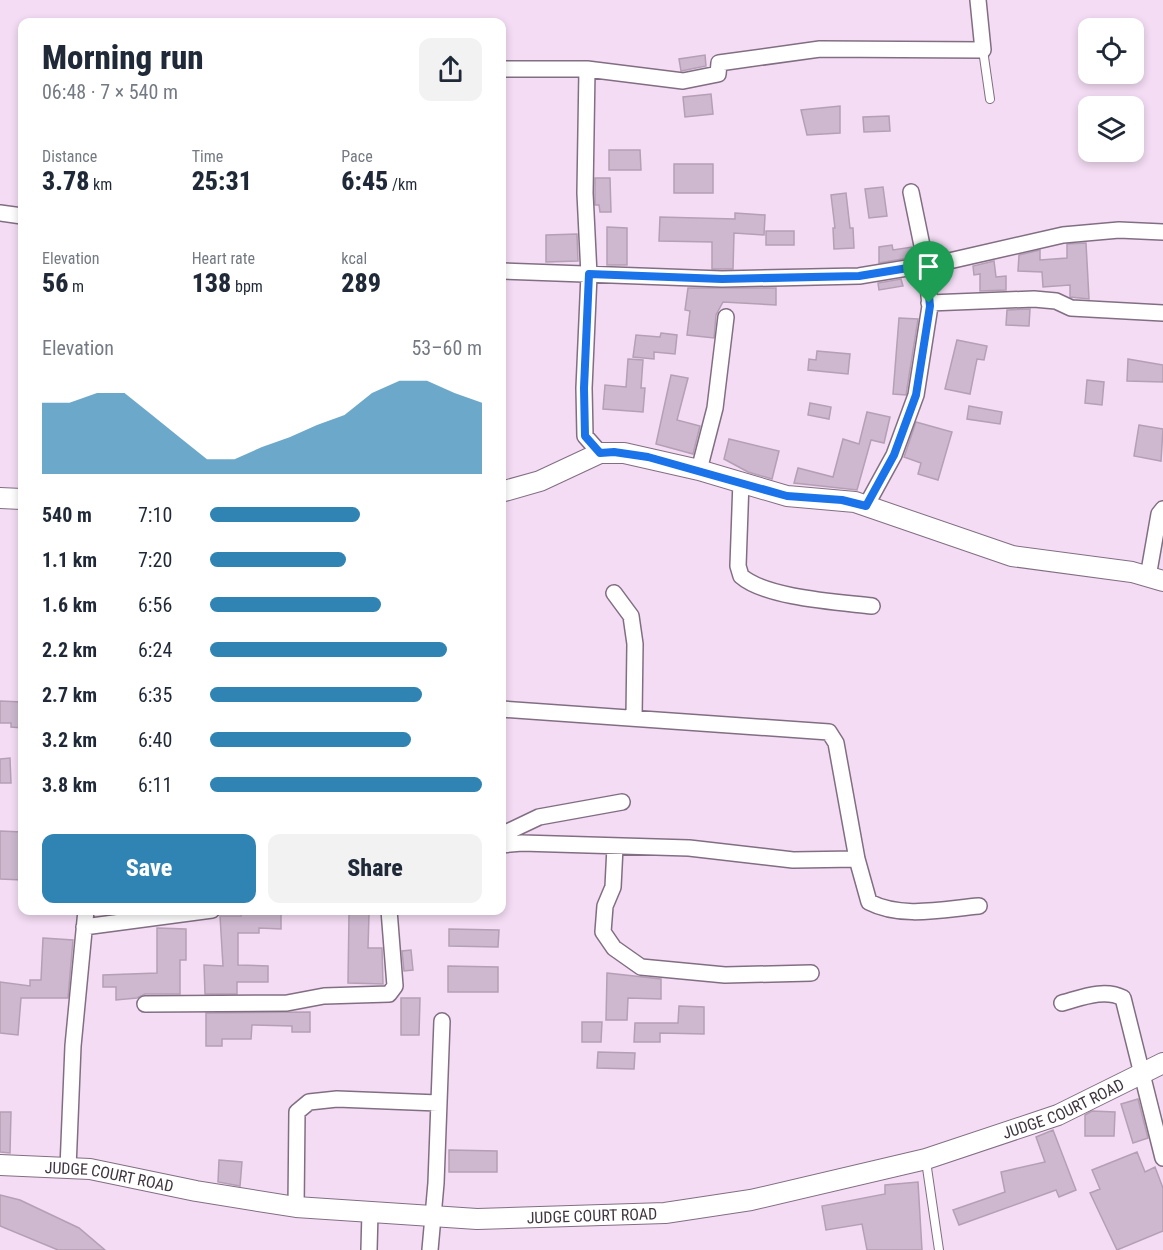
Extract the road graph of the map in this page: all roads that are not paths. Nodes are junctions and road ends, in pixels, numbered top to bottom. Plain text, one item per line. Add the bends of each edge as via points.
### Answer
1 (978, 0) edge
2 (983, 50) junction
3 (506, 69) edge
4 (587, 69) junction
5 (990, 99) dead end
6 (910, 192) dead end
7 (0, 213) edge
8 (18, 215) edge
9 (1163, 232) edge
10 (926, 265) junction
11 (506, 271) edge
12 (589, 274) junction
13 (929, 303) junction
14 (1163, 313) edge
15 (726, 317) dead end
16 (600, 453) junction
17 (699, 470) junction
18 (741, 481) junction
19 (506, 491) edge
20 (0, 498) edge
21 (18, 499) edge
22 (866, 506) junction
23 (1163, 508) edge
24 (1156, 579) edge
25 (614, 593) dead end
26 (872, 606) dead end
27 (506, 710) edge
28 (634, 717) junction
29 (622, 802) dead end
30 (506, 833) edge
31 (506, 845) edge
32 (615, 847) junction
33 (857, 859) junction
34 (979, 906) dead end
35 (85, 915) edge
36 (174, 915) edge
37 (389, 915) edge
38 (84, 927) junction
39 (812, 973) dead end
40 (1062, 1003) dead end
41 (145, 1004) dead end
42 (442, 1021) dead end
43 (1163, 1063) edge
44 (1141, 1074) junction
45 (438, 1103) junction
46 (1163, 1158) edge
47 (926, 1159) junction
48 (0, 1165) edge
49 (68, 1168) junction
50 (296, 1207) junction
51 (370, 1212) junction
52 (433, 1216) junction
53 (369, 1250) edge
54 (430, 1250) edge
55 (939, 1250) edge

1 - 2 street
2 - 4 street via 820,49 719,63 718,74 682,81
2 - 5 lane
3 - 4 street
4 - 12 street via 585,193
6 - 10 street
7 - 8 street
9 - 10 street via 1119,230 1063,235
10 - 12 street via 859,276 722,279
10 - 13 street
11 - 12 street
12 - 16 street via 585,436
13 - 14 street via 1034,299 1056,301 1071,308
13 - 22 street via 916,395 894,455
15 - 17 street via 715,408
16 - 17 street via 624,453
16 - 19 street via 540,481
17 - 18 street
18 - 22 street via 787,496
18 - 26 street via 741,576 807,599
20 - 21 street
22 - 24 street via 1012,556 1132,572
23 - 24 street via 1159,514
25 - 28 street via 631,616 635,644
27 - 28 street
28 - 33 street via 829,732 836,743
29 - 30 street via 540,817
31 - 32 street
32 - 33 street via 689,848 793,860
32 - 39 street via 613,887 605,906 603,932 614,948 641,967 725,975
33 - 34 street via 869,902 876,906 915,912
35 - 38 street
36 - 38 street
37 - 41 street via 395,986 389,994 324,996 287,1003
38 - 49 street via 73,1046
40 - 44 street via 1101,994 1123,999
42 - 45 street
43 - 44 street, JUDGE COURT ROAD
44 - 46 street
44 - 47 street, JUDGE COURT ROAD via 1058,1114
45 - 50 street via 337,1099 309,1102 297,1112
45 - 52 street
47 - 52 street, JUDGE COURT ROAD via 751,1200 665,1213 477,1219
47 - 55 lane
48 - 49 street, JUDGE COURT ROAD
49 - 50 street, JUDGE COURT ROAD
50 - 51 street, JUDGE COURT ROAD
51 - 52 street, JUDGE COURT ROAD
51 - 53 street
52 - 54 street

